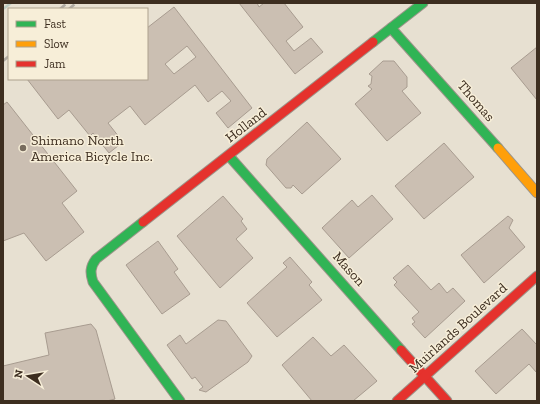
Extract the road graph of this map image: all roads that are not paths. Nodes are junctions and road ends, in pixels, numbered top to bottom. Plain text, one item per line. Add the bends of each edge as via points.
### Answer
1 (423, 3) edge
2 (391, 28) junction
3 (229, 156) junction
4 (537, 193) edge
5 (537, 276) edge
6 (426, 376) junction
7 (180, 401) edge
8 (397, 401) edge
9 (447, 401) edge

1 - 2 street, Holland
2 - 3 street, Holland
2 - 4 street, Thomas
3 - 6 street, Mason
3 - 7 street, Holland via 96,259 90,271 93,282
5 - 6 street, Muirlands Boulevard
6 - 8 street, Muirlands Boulevard
6 - 9 street, Mason

